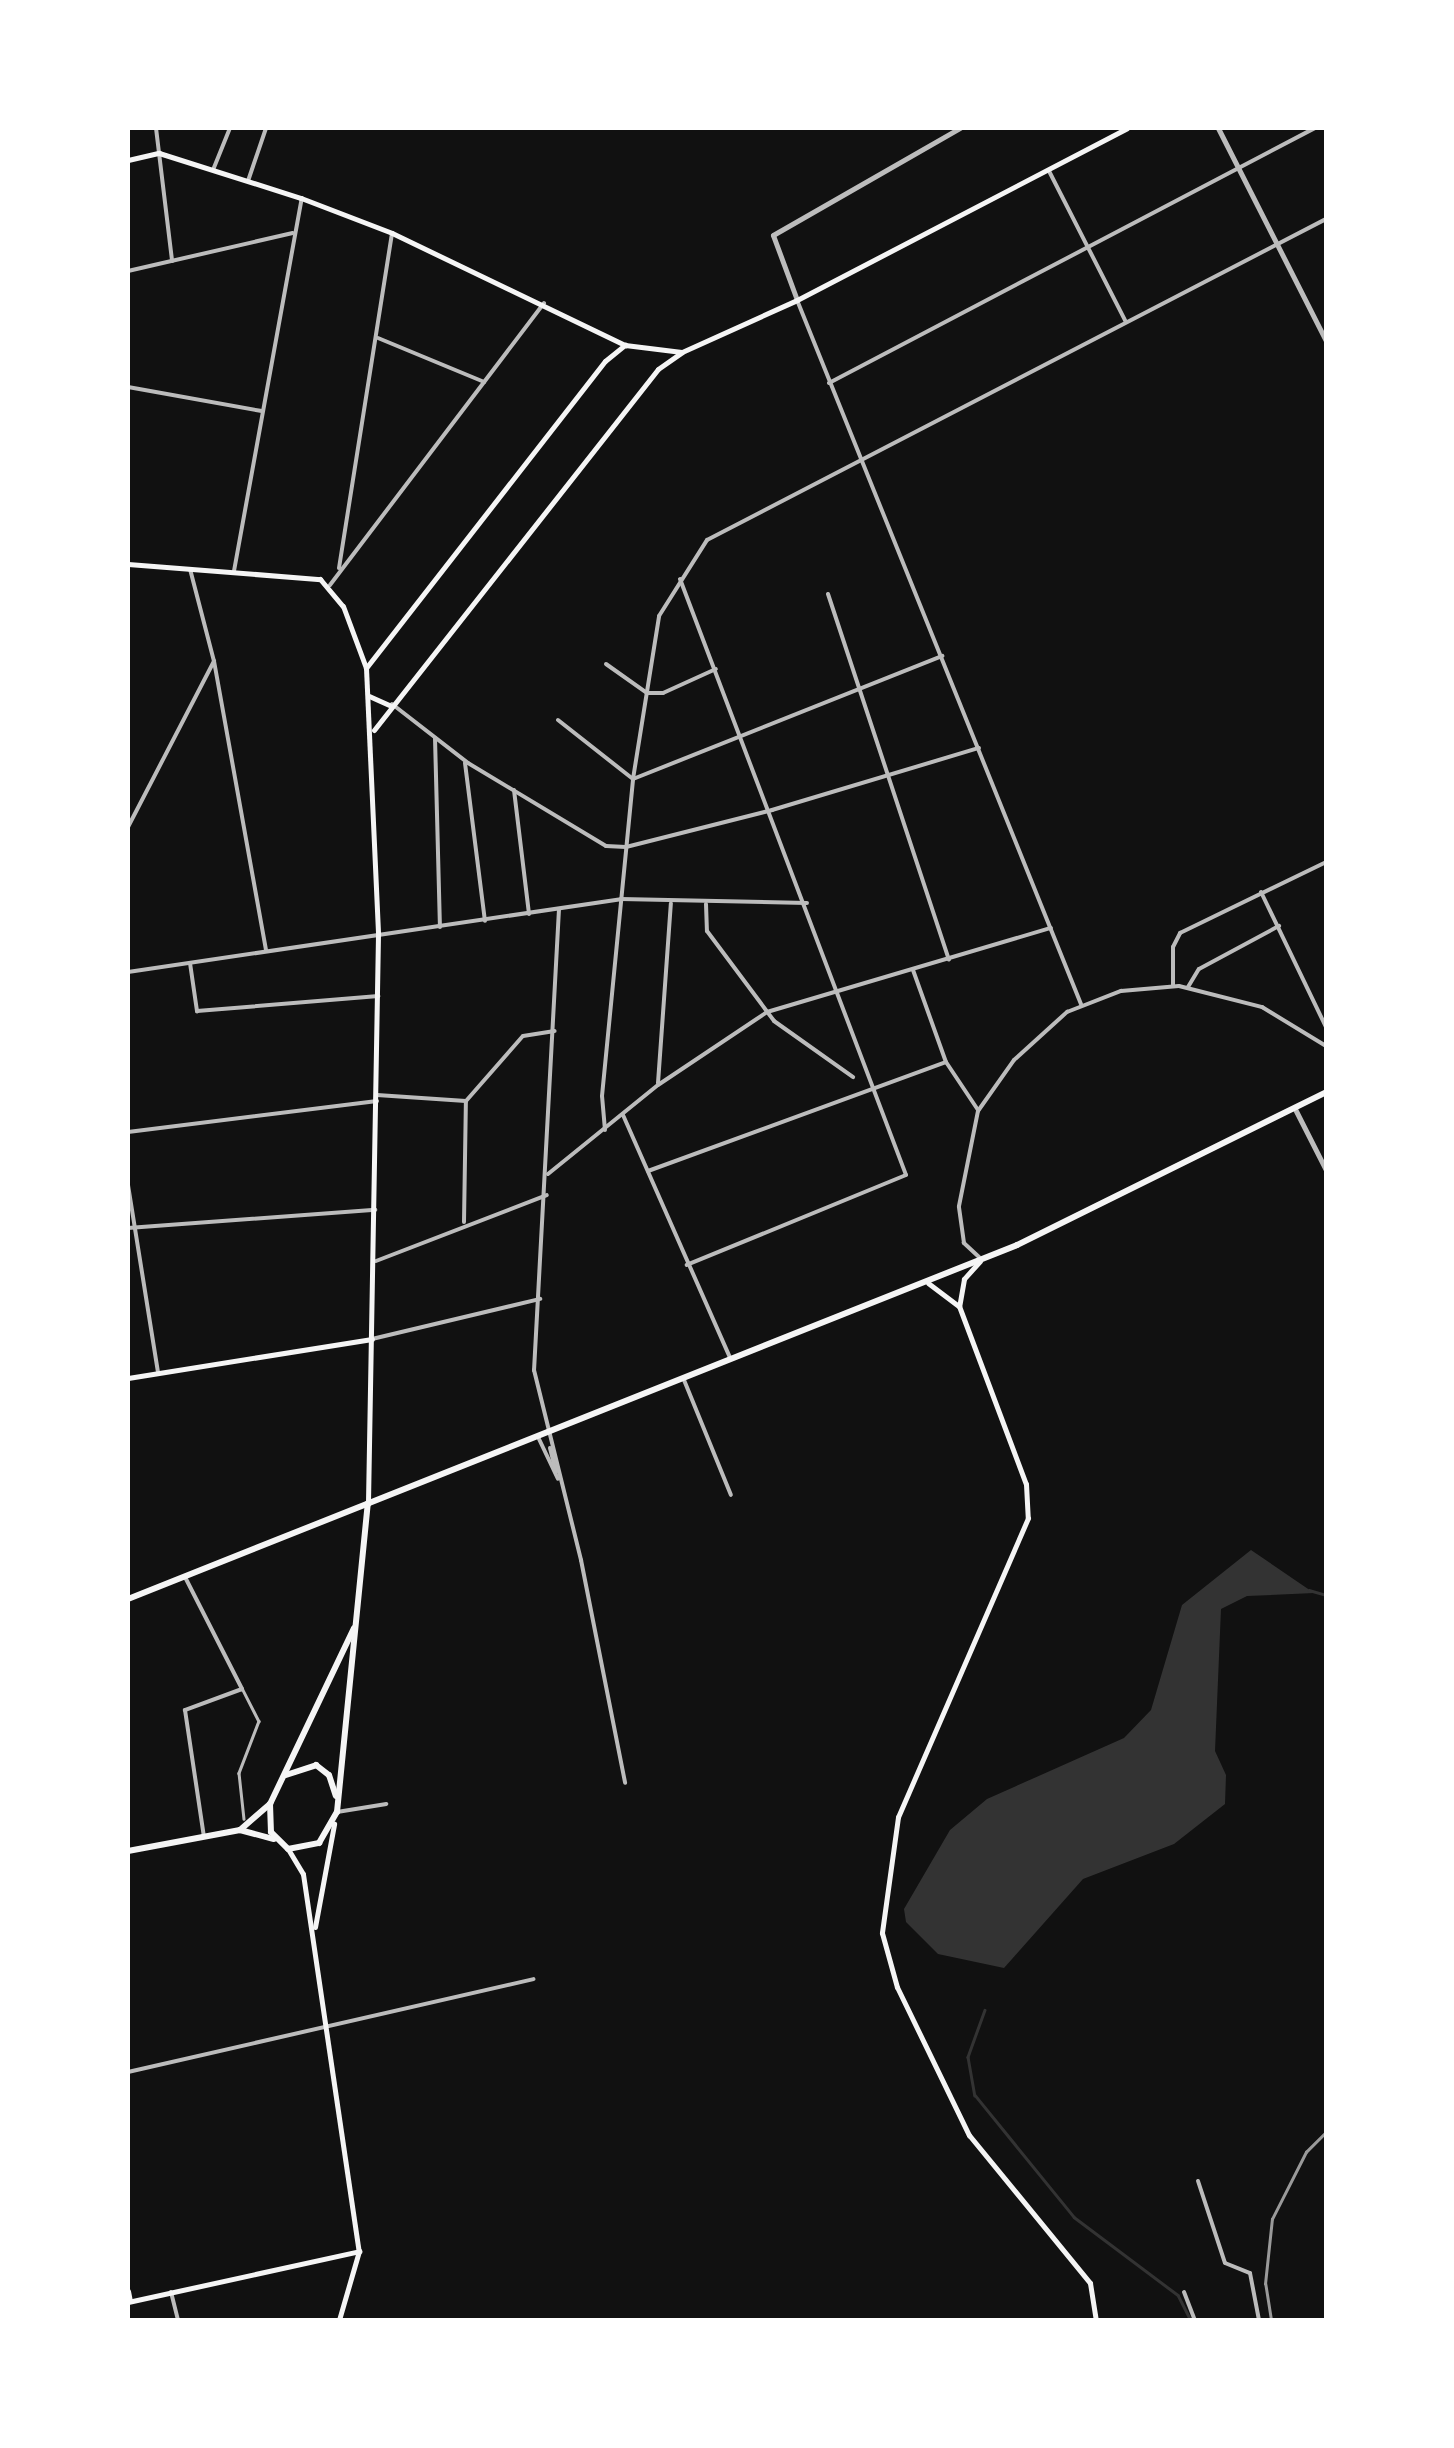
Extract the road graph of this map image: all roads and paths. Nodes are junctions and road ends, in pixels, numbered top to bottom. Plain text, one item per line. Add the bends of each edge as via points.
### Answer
1 (156, 128) edge
2 (230, 128) edge
3 (266, 128) edge
4 (960, 128) edge
5 (1127, 128) edge
6 (1218, 128) edge
7 (1315, 128) edge
8 (159, 153) junction
9 (128, 160) edge
10 (1239, 167) junction
11 (214, 170) junction
12 (1048, 170) junction
13 (248, 181) junction
14 (302, 198) junction
15 (1326, 219) edge
16 (392, 232) junction
17 (293, 233) junction
18 (1088, 245) junction
19 (1277, 245) junction
20 (172, 261) junction
21 (128, 271) edge
22 (797, 300) junction
23 (544, 303) junction
24 (1126, 322) junction
25 (376, 337) junction
26 (610, 337) junction
27 (1326, 341) edge
28 (625, 345) junction
29 (614, 351) junction
30 (653, 351) junction
31 (682, 352) junction
32 (658, 369) junction
33 (484, 382) junction
34 (830, 383) junction
35 (128, 387) edge
36 (262, 411) junction
37 (861, 458) junction
38 (128, 564) edge
39 (190, 568) junction
40 (339, 570) junction
41 (234, 572) junction
42 (680, 578) junction
43 (330, 584) junction
44 (828, 594) dead end
45 (942, 656) junction
46 (214, 661) junction
47 (606, 664) dead end
48 (366, 668) junction
49 (716, 669) junction
50 (861, 690) junction
51 (647, 693) junction
52 (369, 695) junction
53 (392, 704) junction
54 (558, 720) dead end
55 (372, 732) junction
56 (742, 736) junction
57 (435, 738) junction
58 (979, 748) junction
59 (464, 761) junction
60 (890, 777) junction
61 (633, 778) junction
62 (514, 789) junction
63 (772, 810) junction
64 (128, 826) edge
65 (626, 847) junction
66 (1326, 862) edge
67 (1261, 892) junction
68 (621, 899) junction
69 (671, 903) junction
70 (706, 903) junction
71 (808, 903) junction
72 (559, 908) junction
73 (529, 914) junction
74 (485, 921) junction
75 (1279, 926) junction
76 (440, 927) junction
77 (1051, 928) junction
78 (378, 934) junction
79 (266, 950) junction
80 (949, 960) junction
81 (190, 962) junction
82 (914, 970) junction
83 (128, 972) edge
84 (1173, 985) junction
85 (1188, 988) junction
86 (836, 992) junction
87 (378, 996) junction
88 (1082, 1004) junction
89 (767, 1012) junction
90 (1326, 1027) edge
91 (555, 1031) junction
92 (1326, 1046) edge
93 (946, 1062) junction
94 (852, 1077) dead end
95 (658, 1086) junction
96 (877, 1087) junction
97 (1326, 1092) edge
98 (377, 1098) junction
99 (466, 1101) junction
100 (1294, 1109) junction
101 (978, 1110) junction
102 (623, 1115) junction
103 (604, 1130) junction
104 (128, 1132) edge
105 (1326, 1170) edge
106 (648, 1171) junction
107 (548, 1174) junction
108 (128, 1185) edge
109 (546, 1194) junction
110 (375, 1210) junction
111 (464, 1222) junction
112 (136, 1227) junction
113 (128, 1228) edge
114 (984, 1258) junction
115 (376, 1262) junction
116 (687, 1264) junction
117 (928, 1283) junction
118 (540, 1299) junction
119 (958, 1306) junction
120 (372, 1339) junction
121 (732, 1361) junction
122 (158, 1372) junction
123 (128, 1378) edge
124 (684, 1380) junction
125 (548, 1435) junction
126 (538, 1439) junction
127 (560, 1480) junction
128 (731, 1495) dead end
129 (368, 1504) junction
130 (185, 1577) junction
131 (128, 1600) edge
132 (354, 1628) junction
133 (330, 1672) junction
134 (350, 1676) junction
135 (242, 1688) junction
136 (281, 1780) junction
137 (625, 1783) dead end
138 (338, 1802) junction
139 (270, 1804) junction
140 (386, 1804) dead end
141 (337, 1812) junction
142 (244, 1819) dead end
143 (334, 1824) junction
144 (240, 1830) junction
145 (204, 1836) junction
146 (276, 1840) junction
147 (288, 1849) junction
148 (128, 1852) edge
149 (313, 1935) junction
150 (532, 1979) dead end
151 (324, 2026) junction
152 (128, 2072) edge
153 (1198, 2181) dead end
154 (359, 2251) junction
155 (128, 2291) edge
156 (171, 2292) junction
157 (1184, 2292) dead end
158 (128, 2302) edge
159 (178, 2320) edge
160 (339, 2320) edge
161 (1096, 2320) edge
162 (1195, 2320) edge
163 (1259, 2320) edge

1 - 8 street
2 - 11 street
3 - 13 street
4 - 22 street via 773,234
5 - 12 main road
6 - 10 street
7 - 10 street
8 - 9 main road
8 - 11 main road
8 - 20 street
10 - 18 street
10 - 19 street
11 - 13 main road
12 - 18 street
12 - 22 main road
13 - 14 main road
14 - 16 main road
14 - 17 street
15 - 19 street
16 - 23 main road
16 - 25 street
17 - 20 street
17 - 36 street
18 - 24 street
18 - 34 street
19 - 24 street
19 - 27 street
20 - 21 street
22 - 31 main road
22 - 34 street
23 - 26 main road
23 - 33 street
24 - 37 street
25 - 33 street
25 - 40 street
26 - 28 main road
26 - 29 main road
28 - 29 main road
28 - 30 main road
29 - 48 main road
30 - 31 main road
30 - 32 main road
31 - 32 main road
32 - 53 main road
33 - 40 street
34 - 37 street
35 - 36 street
36 - 41 street
37 - 42 street via 707,540
37 - 45 street
38 - 39 main road
39 - 41 main road
39 - 46 street
40 - 43 street
41 - 43 main road
42 - 49 street
42 - 51 street via 659,616
43 - 48 main road
44 - 50 street
45 - 50 street
45 - 58 street
46 - 64 street
46 - 79 street
47 - 51 street
48 - 52 main road
49 - 51 street
49 - 56 street
50 - 56 street
50 - 60 street
51 - 61 street
52 - 53 main road via 378,704
52 - 55 main road
53 - 55 main road
53 - 57 street
54 - 61 street
55 - 78 main road
56 - 61 street
56 - 63 street
57 - 59 street
57 - 76 street
58 - 60 street
58 - 77 street
59 - 62 street
59 - 74 street via 470,846
60 - 63 street
60 - 80 street
61 - 65 street
62 - 65 street via 606,846
62 - 73 street
63 - 65 street
63 - 71 street
65 - 68 street
66 - 67 street
67 - 75 street
67 - 84 street via 1176,937
68 - 69 street
68 - 72 street
68 - 103 street
69 - 70 street
69 - 95 street
70 - 71 street
70 - 89 street via 707,930
71 - 86 street
72 - 73 street
72 - 91 street
73 - 74 street
74 - 76 street
75 - 85 street via 1199,969
75 - 90 street
76 - 78 street
77 - 80 street
77 - 88 street
78 - 79 street
78 - 87 main road
79 - 81 street
80 - 82 street
81 - 83 street
81 - 87 street via 200,1011
82 - 86 street
82 - 93 street
84 - 85 street
84 - 88 street
85 - 92 street via 1262,1007
86 - 89 street
86 - 96 street
87 - 98 main road
88 - 101 street via 1026,1048
89 - 94 street
89 - 95 street
91 - 99 street via 523,1036
91 - 107 street
93 - 96 street
93 - 101 street
95 - 102 street
96 - 106 street
96 - 116 street via 906,1172 900,1181
97 - 100 main road
98 - 99 street
98 - 104 street
98 - 110 main road
99 - 111 street
100 - 105 street
100 - 114 main road via 1147,1186
101 - 114 street via 959,1218 967,1252
102 - 103 street
102 - 106 street
103 - 107 street
106 - 116 street
107 - 109 street
108 - 112 street
109 - 111 street
109 - 118 street
110 - 112 street
110 - 115 main road
111 - 115 street
112 - 113 street
112 - 122 street
114 - 117 main road
114 - 119 main road via 964,1279
115 - 120 main road
116 - 121 street
117 - 119 main road
117 - 121 main road
118 - 120 street
118 - 125 street via 534,1370
119 - 161 main road via 1030,1504 898,1817 882,1933 897,1988 969,2135 1090,2283
120 - 122 main road
120 - 129 main road
121 - 124 main road
122 - 123 main road
124 - 125 main road
124 - 128 street
125 - 126 main road
125 - 127 street
126 - 127 street
126 - 129 main road
127 - 137 street
129 - 130 main road
129 - 132 main road
130 - 131 main road
130 - 135 street
132 - 133 main road
132 - 134 main road
133 - 134 main road
133 - 136 main road
134 - 138 main road
135 - 142 lane via 258,1721 239,1773
135 - 145 street via 184,1710
136 - 138 main road via 295,1768 316,1765 330,1775
136 - 139 main road
138 - 141 main road
139 - 144 main road
139 - 146 main road
140 - 141 street
141 - 143 main road
143 - 147 main road via 310,1848
143 - 149 main road
144 - 145 main road
144 - 146 main road
145 - 148 main road
146 - 147 main road
147 - 149 main road via 302,1874
149 - 151 main road
150 - 151 street
151 - 152 street
151 - 154 main road
153 - 163 street via 1225,2263 1250,2274
154 - 156 main road
154 - 160 main road
155 - 158 main road
156 - 158 main road
156 - 159 street
157 - 162 street

